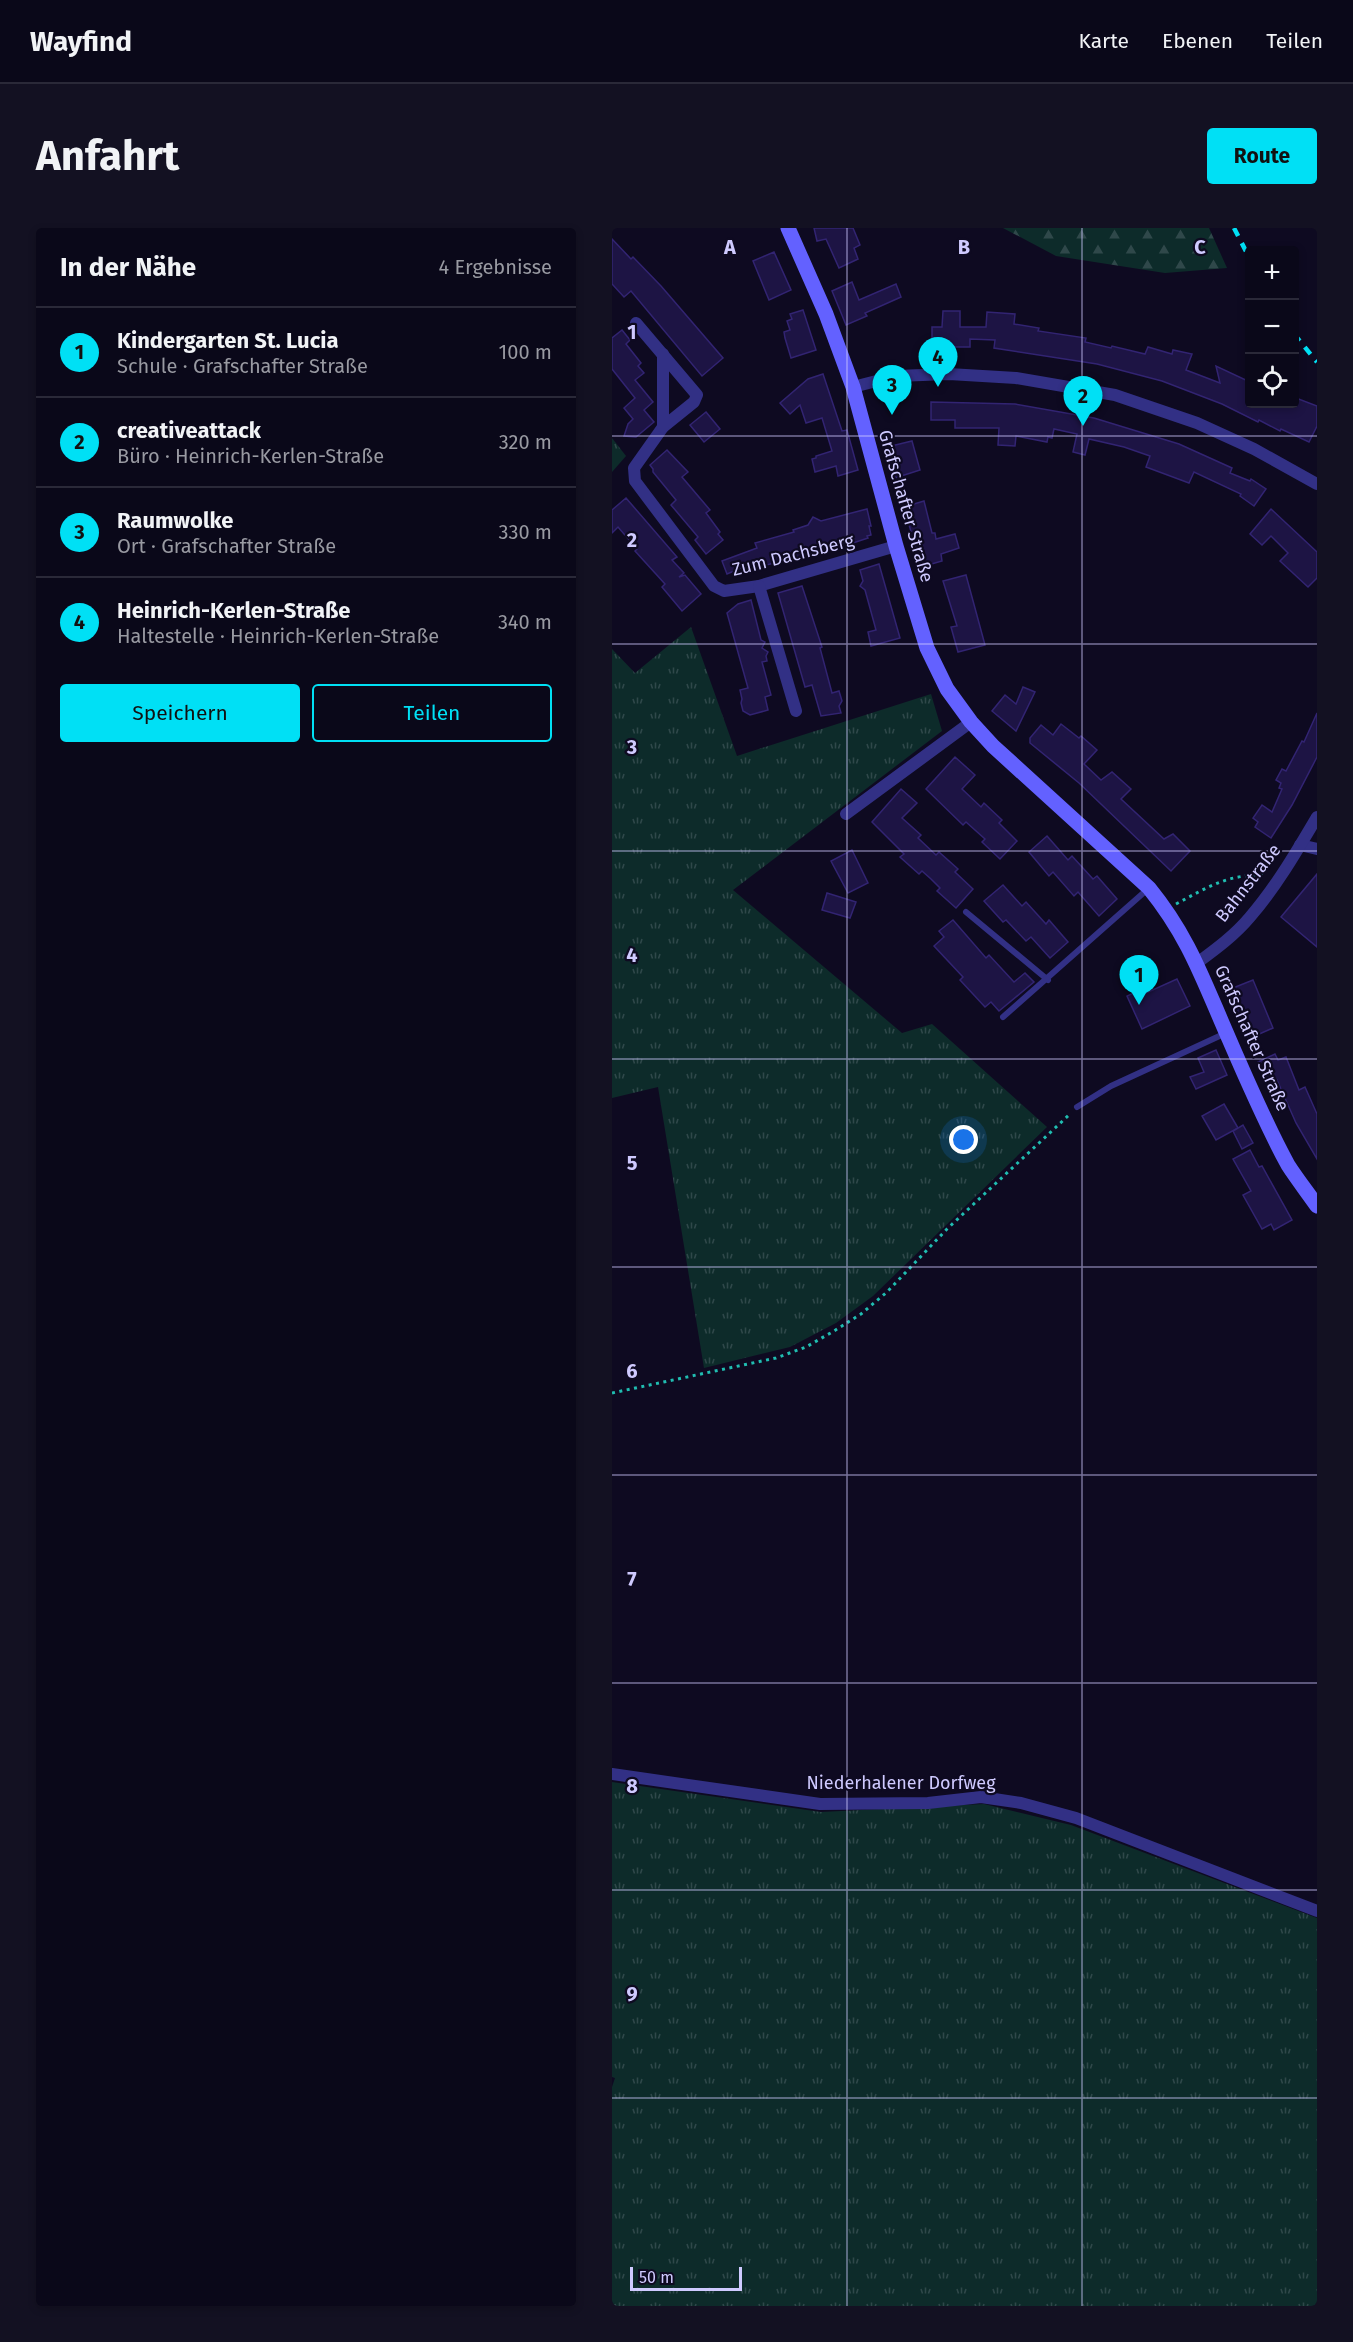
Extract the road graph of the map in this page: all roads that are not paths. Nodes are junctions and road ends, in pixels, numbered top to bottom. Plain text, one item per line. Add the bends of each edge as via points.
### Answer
1 (788, 228) edge
2 (636, 323) dead end
3 (663, 354) junction
4 (687, 383) junction
5 (663, 384) junction
6 (853, 387) junction
7 (663, 427) junction
8 (1317, 484) edge
9 (896, 546) junction
10 (759, 586) junction
11 (796, 711) dead end
12 (970, 722) junction
13 (846, 814) dead end
14 (1317, 817) edge
15 (1300, 845) junction
16 (1317, 849) edge
17 (1149, 888) junction
18 (966, 912) dead end
19 (1197, 963) junction
20 (1048, 980) junction
21 (1003, 1017) dead end
22 (1227, 1033) junction
23 (1077, 1107) road end
24 (1317, 1206) edge
25 (612, 1774) edge
26 (1317, 1911) edge

1 - 6 main road, Grafschafter Straße
2 - 3 street
3 - 4 street
3 - 5 street
4 - 5 street
4 - 7 street, Zum Dachsberg via 697,395 694,402
5 - 7 street
6 - 8 street via 896,376 949,374 1016,378 1116,395 1206,427
6 - 9 main road, Grafschafter Straße
7 - 10 street, Zum Dachsberg via 634,468 635,481 714,586 724,591
9 - 10 street, Zum Dachsberg
9 - 12 main road, Grafschafter Straße via 927,648 947,689
10 - 11 street
12 - 13 street
12 - 17 main road, Grafschafter Straße
14 - 15 street, Bahnstraße
15 - 16 street
15 - 19 street, Bahnstraße via 1250,917
17 - 19 main road, Grafschafter Straße via 1167,909
17 - 20 lane
18 - 20 lane
19 - 22 main road, Grafschafter Straße
20 - 21 lane
22 - 23 lane via 1111,1086
22 - 24 main road, Grafschafter Straße via 1289,1166
25 - 26 street, Niederhalener Dorfweg via 820,1804 928,1803 981,1797 1021,1803 1076,1818

